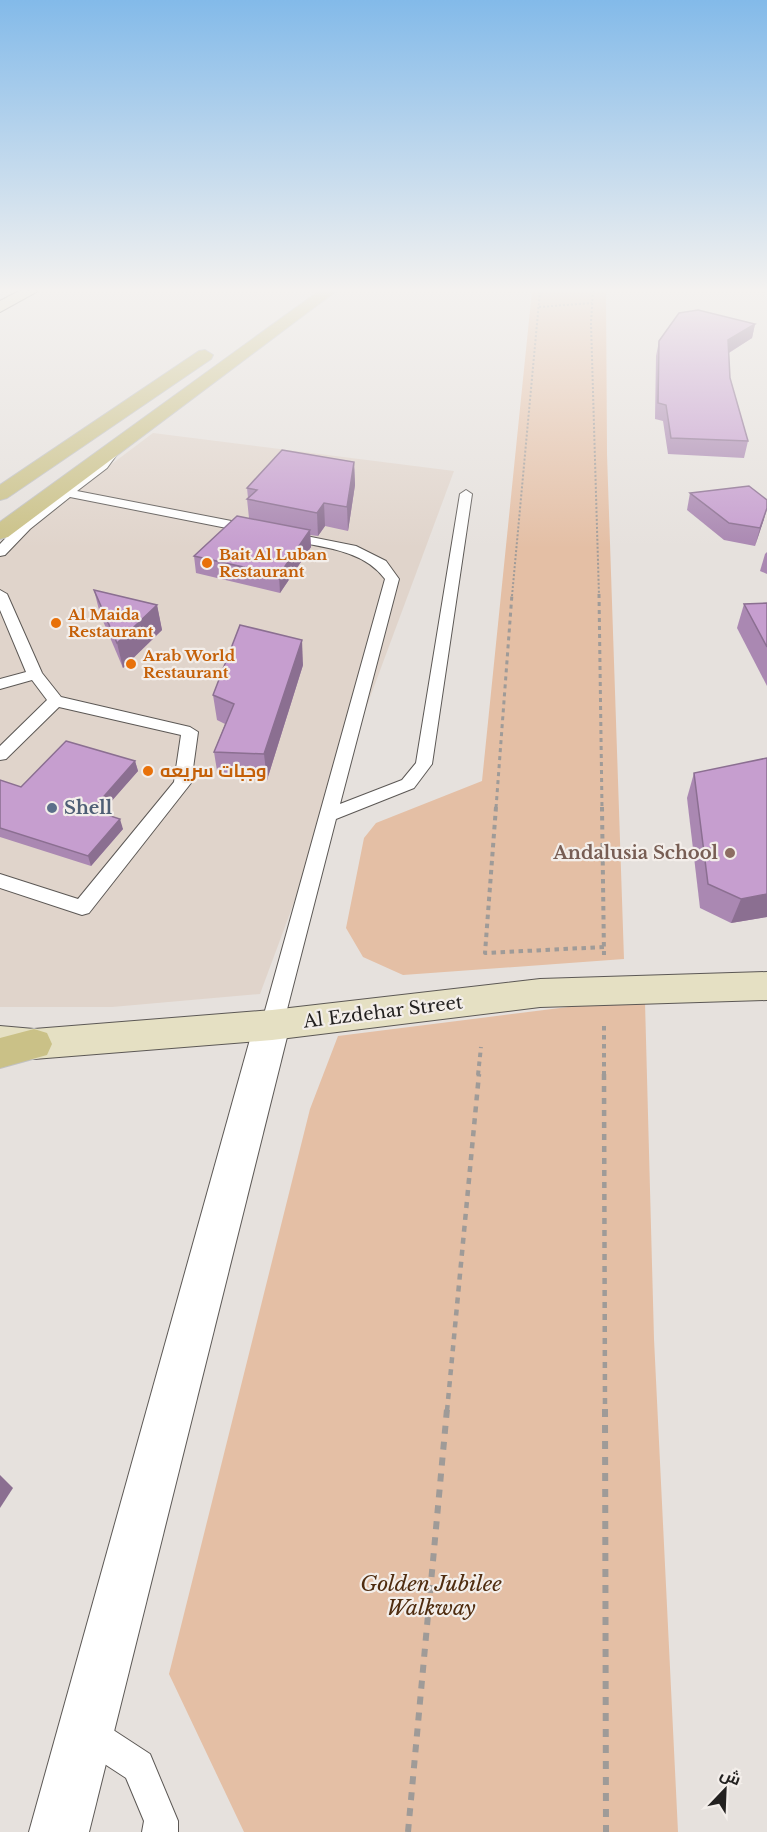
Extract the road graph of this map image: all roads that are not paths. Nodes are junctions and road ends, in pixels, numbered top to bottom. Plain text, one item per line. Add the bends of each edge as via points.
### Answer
1 (173, 376) edge
2 (213, 376) edge
3 (116, 448) junction
4 (69, 493) junction
5 (0, 494) edge
6 (465, 494) dead end
7 (0, 532) edge
8 (0, 552) edge
9 (0, 594) edge
10 (35, 674) junction
11 (0, 684) edge
12 (56, 701) junction
13 (0, 755) edge
14 (328, 816) junction
15 (0, 881) edge
16 (767, 986) edge
17 (272, 1025) junction
18 (11, 1046) edge
19 (86, 1731) junction
20 (59, 1832) edge
21 (160, 1832) edge

1 - 5 main road
2 - 3 main road
3 - 4 lane via 103,465
3 - 7 main road
4 - 8 lane via 25,526
4 - 14 lane via 351,549 381,564 392,579
6 - 14 lane via 424,764 408,784
9 - 10 lane
10 - 11 lane
10 - 12 lane
12 - 13 lane
12 - 15 lane via 190,732 182,783 82,908
14 - 17 lane
16 - 17 street, Al Ezdehar Street via 540,993
17 - 18 street, Al Ezdehar Street
17 - 19 street
19 - 20 street
19 - 21 lane via 138,1766 161,1821

